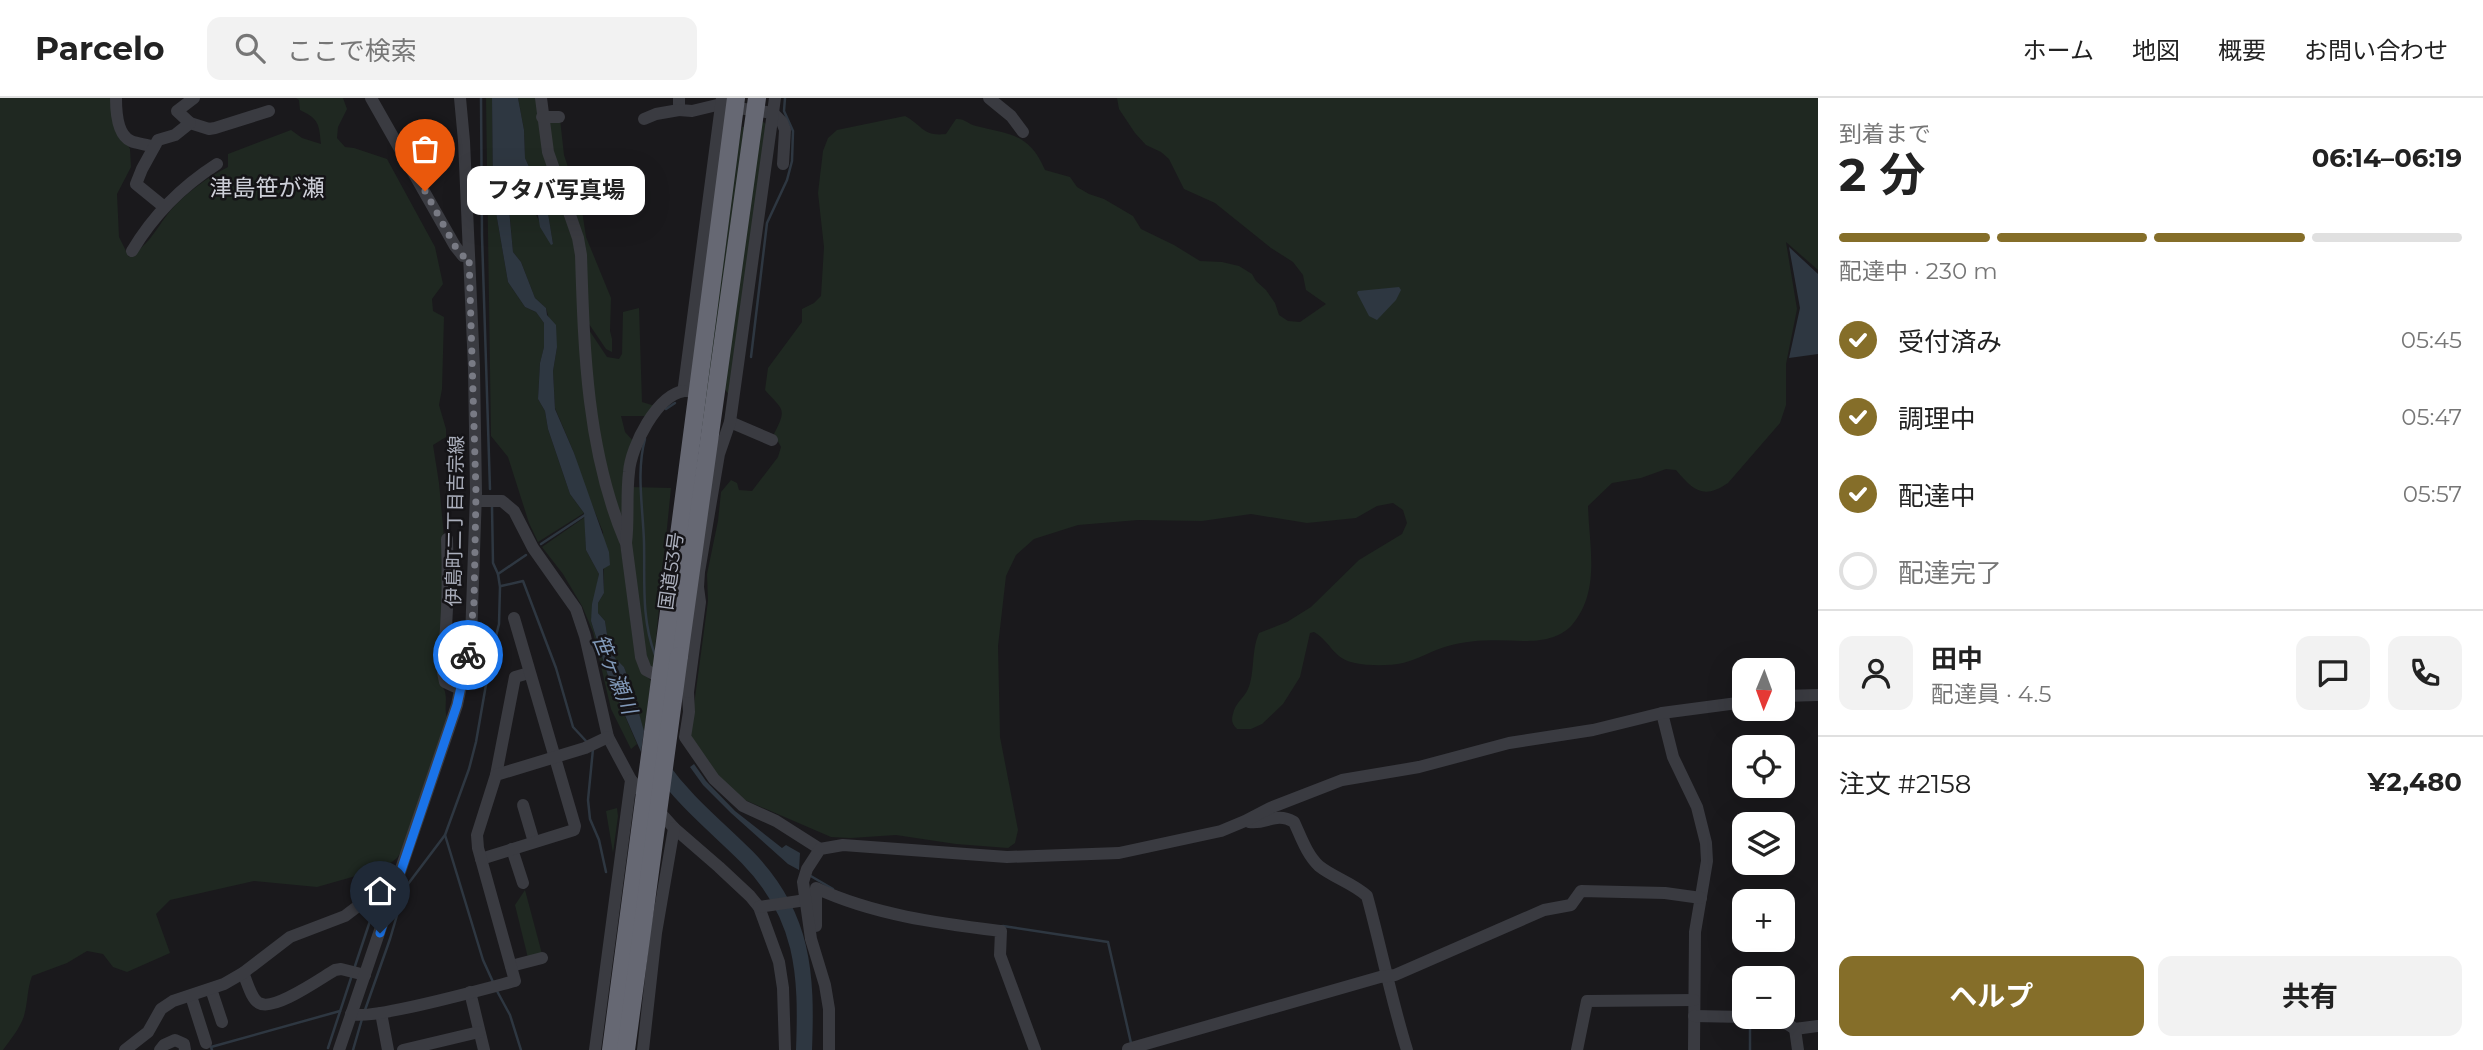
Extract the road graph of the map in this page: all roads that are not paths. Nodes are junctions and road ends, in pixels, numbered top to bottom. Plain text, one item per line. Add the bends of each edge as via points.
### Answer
1 (116, 98) edge
2 (194, 98) edge
3 (387, 98) edge
4 (460, 98) edge
5 (541, 98) edge
6 (775, 98) edge
7 (989, 98) edge
8 (374, 102) edge
9 (728, 102) edge
10 (679, 104) edge
11 (762, 107) edge
12 (269, 111) dead end
13 (542, 117) junction
14 (559, 117) dead end
15 (644, 119) dead end
16 (190, 123) junction
17 (1023, 132) dead end
18 (154, 147) junction
19 (217, 164) dead end
20 (783, 164) dead end
21 (163, 206) junction
22 (132, 251) dead end
23 (469, 256) junction
24 (690, 391) junction
25 (724, 400) junction
26 (730, 422) junction
27 (772, 440) dead end
28 (476, 500) junction
29 (447, 539) dead end
30 (626, 543) junction
31 (514, 618) dead end
32 (529, 673) junction
33 (460, 688) junction
34 (688, 692) junction
35 (1818, 695) edge
36 (1796, 696) edge
37 (1732, 704) edge
38 (1662, 713) junction
39 (608, 737) junction
40 (555, 757) junction
41 (496, 775) junction
42 (631, 780) junction
43 (523, 805) dead end
44 (1245, 821) junction
45 (674, 828) junction
46 (534, 842) junction
47 (512, 849) junction
48 (820, 849) junction
49 (702, 853) junction
50 (481, 859) junction
51 (668, 861) junction
52 (398, 882) junction
53 (523, 883) dead end
54 (1701, 898) junction
55 (803, 901) junction
56 (761, 907) junction
57 (375, 908) junction
58 (612, 926) junction
59 (656, 933) junction
60 (811, 939) junction
61 (542, 958) dead end
62 (511, 966) junction
63 (356, 972) junction
64 (243, 973) junction
65 (1387, 976) junction
66 (211, 989) junction
67 (470, 992) junction
68 (191, 996) junction
69 (1694, 1000) junction
70 (381, 1013) junction
71 (359, 1015) junction
72 (1694, 1016) junction
73 (1732, 1017) edge
74 (222, 1022) dead end
75 (1818, 1026) edge
76 (1795, 1029) joint
77 (479, 1032) junction
78 (206, 1043) dead end
79 (139, 1046) edge
80 (1130, 1048) edge
81 (125, 1050) edge
82 (160, 1050) edge
83 (185, 1050) edge
84 (339, 1050) edge
85 (388, 1050) edge
86 (403, 1050) edge
87 (484, 1050) edge
88 (595, 1050) edge
89 (611, 1050) edge
90 (625, 1050) edge
91 (643, 1050) edge
92 (785, 1050) edge
93 (829, 1050) edge
94 (1035, 1050) edge
95 (1407, 1050) edge
96 (1577, 1050) edge
97 (1694, 1050) edge
98 (1798, 1050) edge

1 - 18 street via 118,123 125,136
2 - 16 street via 177,111
3 - 8 street
4 - 23 street, 伊島町二丁目吉宗線
5 - 13 street
6 - 11 street
7 - 17 street
8 - 23 street via 455,246
9 - 10 street via 692,111
9 - 11 street
9 - 24 highway, 国道53号
10 - 15 street
11 - 20 street via 782,122 785,130
11 - 25 highway, 国道53号
12 - 16 street via 209,129
13 - 14 street
13 - 30 street via 548,152 578,238 592,425
16 - 18 street via 175,135 158,140
18 - 21 street via 136,184
19 - 21 street
21 - 22 street
23 - 28 street, 伊島町二丁目吉宗線
24 - 30 street via 676,392 653,412 638,441 629,470
24 - 89 highway, 国道53号, bridge via 670,604
25 - 26 street
25 - 90 highway, 国道53号, bridge via 679,656
26 - 27 street
26 - 34 street via 719,454 699,572 700,602
28 - 33 street, 伊島町二丁目吉宗線 via 472,627
28 - 39 street via 502,501 514,511 533,548 576,609
29 - 33 street via 446,632 441,657 445,682
30 - 34 street via 646,670
31 - 32 street
32 - 40 street
32 - 41 street via 515,677
33 - 52 street, 伊島町二丁目吉宗線
34 - 48 street via 685,737 714,779 744,806
35 - 36 street
37 - 38 street
38 - 44 street via 1342,780
38 - 54 street via 1673,757 1702,825 1707,861
39 - 40 street
39 - 42 street
40 - 41 street
40 - 46 street via 575,826
41 - 50 street via 477,835
42 - 45 street
42 - 58 street
43 - 46 street
44 - 48 street via 1221,831 1119,853 1007,857 843,845
44 - 65 street via 1286,817 1294,822 1318,865 1367,896
45 - 49 street
45 - 51 street
46 - 47 street
47 - 50 street
47 - 53 street
48 - 55 street via 805,873
49 - 51 street via 680,851
49 - 56 street
50 - 62 street
51 - 59 street
52 - 57 street, 伊島町二丁目吉宗線
52 - 57 street via 383,887
54 - 65 street via 1581,891 1571,905 1544,910
54 - 69 street via 1695,932
55 - 56 street
55 - 60 street
56 - 92 street via 779,961
57 - 63 street, 伊島町二丁目吉宗線
57 - 64 street via 290,937
58 - 59 street
58 - 88 street
59 - 91 street
60 - 93 street via 829,1009
60 - 94 street via 816,926 816,888 911,918 1001,931 1000,955
61 - 62 street
62 - 67 street via 515,981
63 - 64 street via 335,970 292,996 265,1004 255,999
63 - 71 street, 伊島町二丁目吉宗線
64 - 66 street
65 - 80 street
65 - 95 street
66 - 68 street
66 - 74 street
67 - 70 street
67 - 77 street
68 - 78 street
68 - 79 street via 161,1009
69 - 72 street
69 - 96 street via 1587,1001
70 - 71 street
70 - 85 street
71 - 84 street, 伊島町二丁目吉宗線
72 - 73 street
72 - 97 street
75 - 76 street
76 - 98 street
77 - 86 street
77 - 87 street
79 - 81 street
82 - 83 street via 175,1040 184,1044

